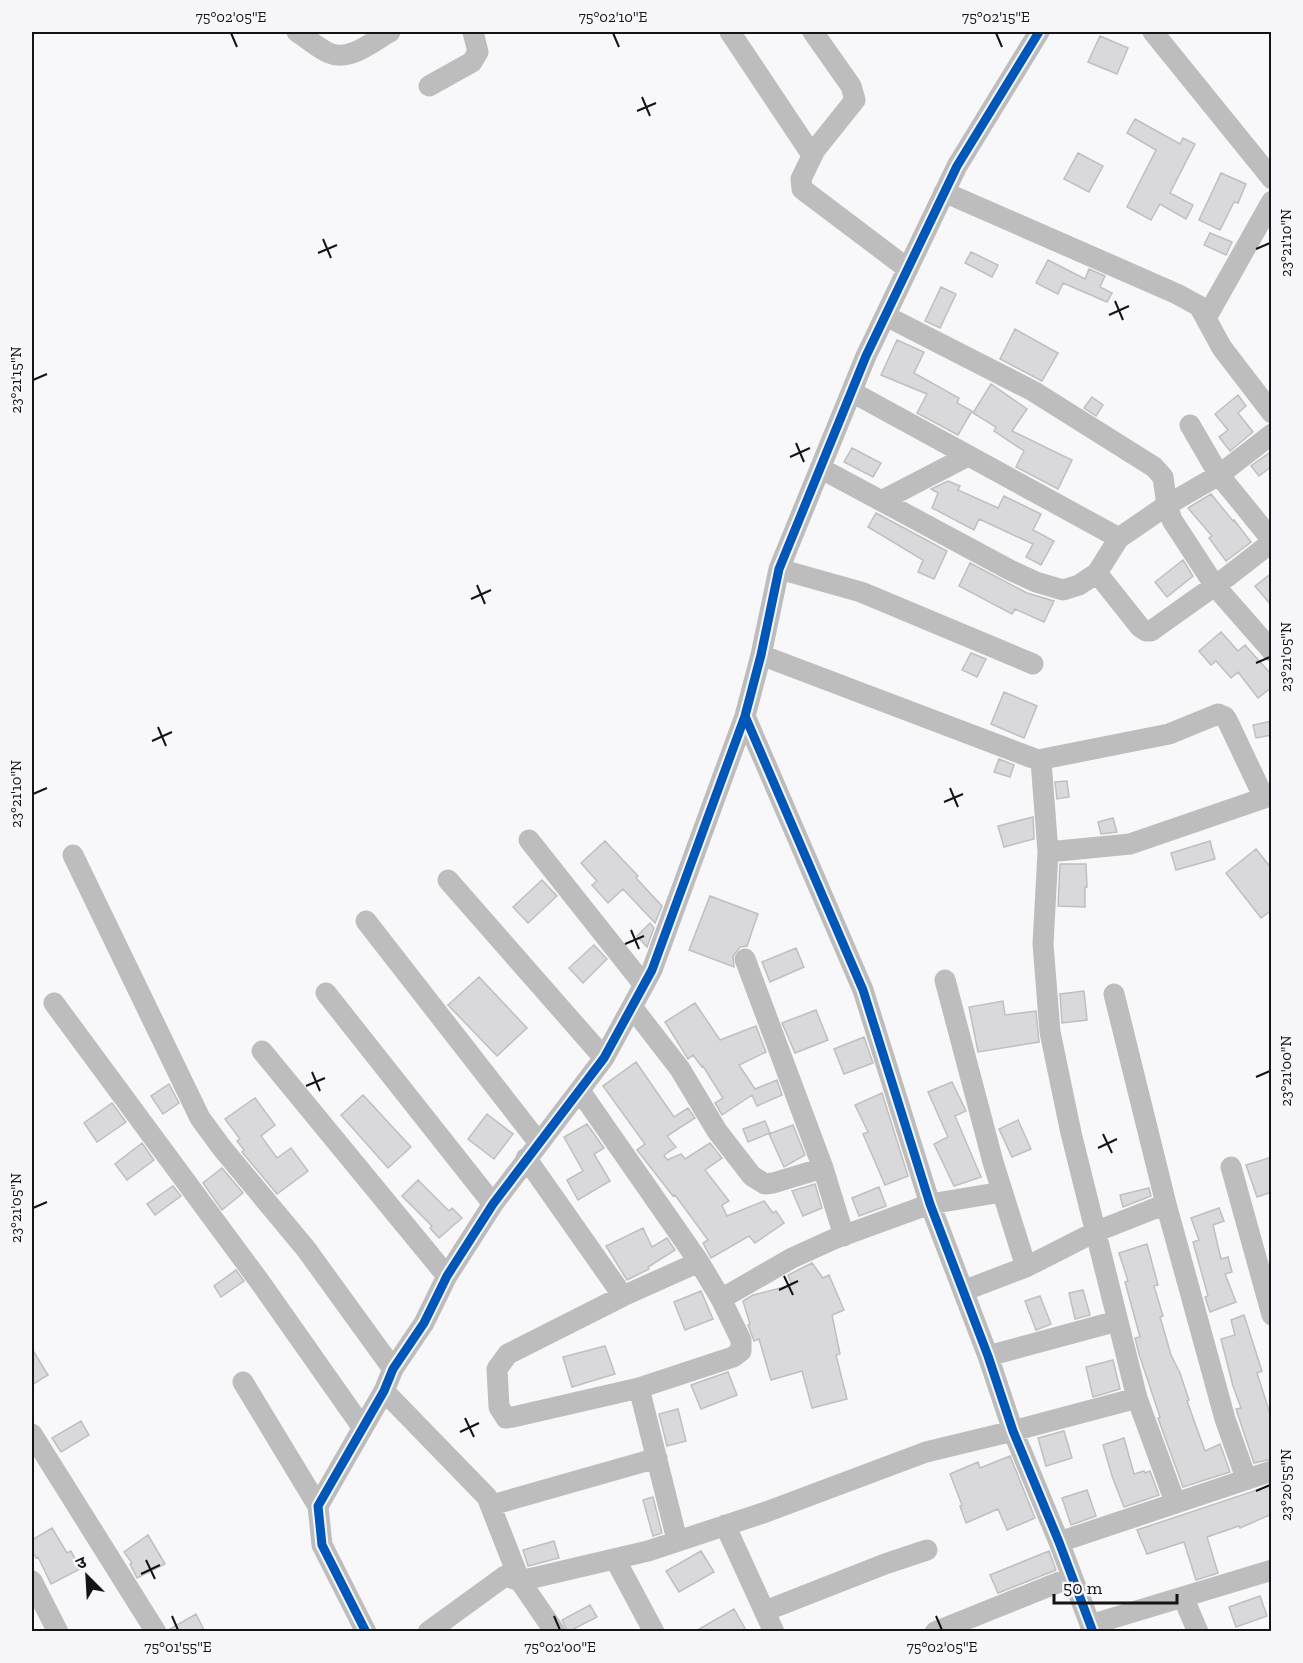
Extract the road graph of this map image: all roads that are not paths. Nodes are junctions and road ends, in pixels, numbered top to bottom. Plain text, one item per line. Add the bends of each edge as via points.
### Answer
1 (297, 32) edge
2 (390, 32) edge
3 (472, 32) edge
4 (730, 32) edge
5 (813, 32) edge
6 (1039, 32) edge
7 (1153, 32) edge
8 (429, 86) dead end
9 (812, 155) junction
10 (1272, 179) edge
11 (944, 192) junction
12 (1272, 201) edge
13 (908, 269) junction
14 (886, 316) junction
15 (1206, 318) junction
16 (852, 392) junction
17 (1272, 413) edge
18 (1190, 425) dead end
19 (1272, 434) edge
20 (968, 456) junction
21 (820, 468) junction
22 (1219, 475) junction
23 (881, 501) junction
24 (1167, 505) junction
25 (1119, 538) junction
26 (1272, 541) edge
27 (779, 569) junction
28 (1097, 573) junction
29 (1215, 586) junction
30 (1272, 651) edge
31 (761, 655) junction
32 (1032, 664) dead end
33 (745, 716) junction
34 (1041, 761) junction
35 (1268, 796) edge
36 (529, 840) dead end
37 (1048, 852) junction
38 (73, 855) dead end
39 (448, 880) dead end
40 (366, 921) dead end
41 (745, 959) dead end
42 (945, 980) dead end
43 (644, 984) junction
44 (326, 993) dead end
45 (1114, 994) dead end
46 (54, 1004) dead end
47 (632, 1007) junction
48 (262, 1052) dead end
49 (604, 1058) junction
50 (580, 1091) junction
51 (533, 1150) junction
52 (1231, 1167) dead end
53 (823, 1168) junction
54 (1002, 1192) junction
55 (493, 1204) junction
56 (930, 1204) junction
57 (1166, 1204) junction
58 (1095, 1232) junction
59 (844, 1236) junction
60 (699, 1262) junction
61 (1026, 1267) junction
62 (447, 1276) junction
63 (963, 1291) junction
64 (623, 1296) junction
65 (722, 1299) junction
66 (1272, 1315) edge
67 (1117, 1321) junction
68 (988, 1356) junction
69 (393, 1369) junction
70 (243, 1382) dead end
71 (639, 1388) junction
72 (384, 1391) junction
73 (1137, 1398) junction
74 (362, 1427) junction
75 (1013, 1431) junction
76 (32, 1434) edge
77 (657, 1458) junction
78 (1272, 1471) edge
79 (1246, 1478) junction
80 (1175, 1502) junction
81 (492, 1505) junction
82 (318, 1506) junction
83 (725, 1525) junction
84 (676, 1540) junction
85 (1059, 1542) junction
86 (927, 1550) dead end
87 (615, 1559) junction
88 (1272, 1570) edge
89 (1072, 1577) junction
90 (32, 1581) edge
91 (520, 1581) junction
92 (1184, 1597) junction
93 (765, 1611) junction
94 (1091, 1628) edge
95 (58, 1632) edge
96 (156, 1632) edge
97 (366, 1632) edge
98 (428, 1632) edge
99 (555, 1632) edge
100 (654, 1632) edge
101 (774, 1632) edge
102 (935, 1632) edge
103 (1198, 1632) edge

1 - 2 street via 330,54 342,55 353,54
3 - 8 street via 478,52 472,62
4 - 9 street
5 - 9 street via 851,86 855,100
6 - 11 street
7 - 10 street
9 - 13 street via 801,182 805,193
11 - 13 street
11 - 15 street via 1177,294 1199,306
12 - 15 street
13 - 14 street
14 - 16 street
14 - 24 street via 1033,391 1154,467 1163,477
15 - 17 street via 1222,348
16 - 20 street
16 - 21 street
18 - 22 street
19 - 22 street
20 - 23 street
20 - 25 street
21 - 23 street
21 - 27 street
22 - 24 street
22 - 26 street
23 - 28 street via 1036,582 1063,590
24 - 25 street
24 - 29 street via 1172,520
25 - 28 street
26 - 29 street
27 - 31 street
27 - 32 street via 861,592
28 - 29 street via 1146,631 1155,630
29 - 30 street
31 - 33 street
31 - 34 street
33 - 43 street
33 - 56 street via 862,990
34 - 35 street via 1169,734 1218,714 1225,717
34 - 37 street
35 - 37 street via 1130,844
36 - 43 street
37 - 58 street via 1043,944 1050,1032
38 - 69 street via 200,1118 306,1249
39 - 49 street
40 - 51 street
41 - 53 street
42 - 54 street
43 - 47 street
44 - 55 street
45 - 57 street
46 - 74 street
47 - 49 street
47 - 53 street via 680,1069 717,1131 752,1176 765,1184
48 - 62 street
49 - 50 street
50 - 51 street
50 - 60 street
51 - 55 street
51 - 64 street
52 - 66 street
53 - 59 street
54 - 56 street
54 - 61 street
55 - 62 street
56 - 59 street
56 - 63 street
57 - 58 street
57 - 79 street via 1225,1419
58 - 61 street
58 - 67 street
59 - 65 street via 792,1258
60 - 64 street
60 - 65 street
61 - 63 street
62 - 69 street via 424,1323
63 - 68 street
64 - 71 street via 508,1354 497,1369 499,1407 506,1418
65 - 71 street via 741,1340 741,1351
67 - 68 street
67 - 73 street
68 - 75 street
69 - 72 street
70 - 82 street
71 - 77 street
72 - 74 street
72 - 81 street
73 - 75 street
73 - 80 street
74 - 82 street
75 - 83 street via 926,1452
75 - 85 street
76 - 96 street
77 - 81 street
77 - 84 street
78 - 79 street
79 - 80 street
80 - 85 street
81 - 91 street
82 - 97 street via 322,1545
83 - 84 street
83 - 93 street
84 - 87 street
85 - 89 street
86 - 93 street
87 - 91 street
87 - 100 street
88 - 92 street
89 - 94 street
89 - 102 street
90 - 95 street
91 - 98 street via 505,1576
91 - 99 street
92 - 94 street
92 - 103 street
93 - 101 street

